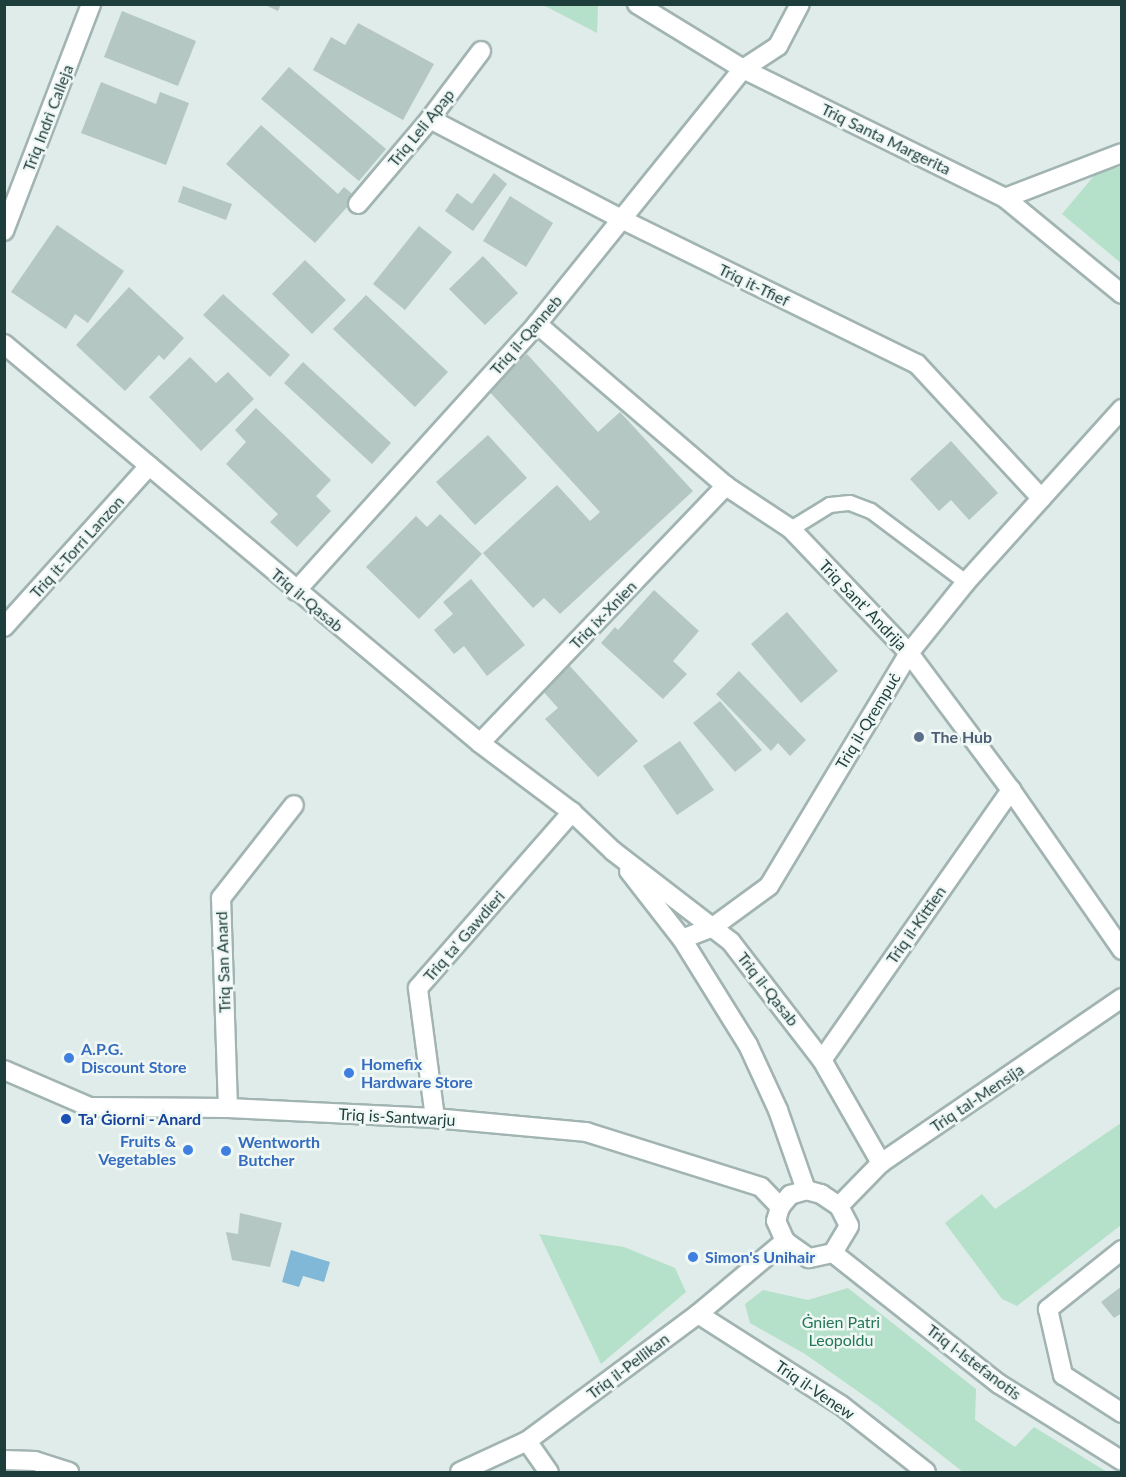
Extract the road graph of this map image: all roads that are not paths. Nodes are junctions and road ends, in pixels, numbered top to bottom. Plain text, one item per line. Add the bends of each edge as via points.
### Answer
1 (91, 4) edge
2 (800, 4) edge
3 (637, 5) edge
4 (482, 51) dead end
5 (743, 69) junction
6 (430, 119) junction
7 (1122, 153) edge
8 (1005, 198) junction
9 (358, 204) dead end
10 (623, 220) junction
11 (4, 231) edge
12 (1122, 294) edge
13 (537, 324) junction
14 (4, 344) edge
15 (1122, 409) edge
16 (149, 466) junction
17 (726, 486) junction
18 (1041, 498) junction
19 (790, 529) junction
20 (966, 582) junction
21 (296, 591) junction
22 (4, 627) edge
23 (909, 654) junction
24 (480, 743) junction
25 (1011, 790) junction
26 (294, 805) dead end
27 (572, 812) junction
28 (613, 851) junction
29 (713, 927) junction
30 (682, 939) junction
31 (1122, 950) edge
32 (1122, 998) edge
33 (822, 1060) junction
34 (4, 1070) edge
35 (228, 1108) junction
36 (435, 1118) junction
37 (881, 1163) junction
38 (806, 1190) junction
39 (839, 1206) junction
40 (780, 1207) junction
41 (785, 1241) junction
42 (1122, 1250) edge
43 (833, 1253) junction
44 (698, 1314) junction
45 (1122, 1413) edge
46 (527, 1441) junction
47 (4, 1460) edge
48 (1122, 1461) edge
49 (69, 1473) edge
50 (460, 1473) edge
51 (549, 1473) edge
52 (926, 1473) edge

1 - 11 street, Triq Indrì Calleja
2 - 5 street, Triq il-Qanneb via 778,46
3 - 5 street, Triq Santa Margerita
4 - 6 street, Triq Leli Apap
5 - 8 street, Triq Santa Margerita
5 - 10 street, Triq il-Qanneb
6 - 9 street, Triq Leli Apap
6 - 10 street, Triq it-Tfief
7 - 8 street
8 - 12 street, Triq Santa Margerita
10 - 13 street, Triq il-Qanneb
10 - 18 street, Triq it-Tfief via 917,364
13 - 17 street, Triq Sant' Andrija
13 - 21 street, Triq il-Qanneb
14 - 16 street, Triq il-Qasab
15 - 18 street, Triq il-Qrempuċ
16 - 21 street, Triq il-Qasab
16 - 22 street, Triq it-Torri Lanzon
17 - 19 street, Triq Sant' Andrija
17 - 24 street, Triq ix-Xnien
18 - 20 street, Triq il-Qrempuċ
19 - 20 lane via 830,505 850,503 872,511
19 - 23 street, Triq Sant' Andrija
20 - 23 street, Triq il-Qrempuċ
21 - 24 street, Triq il-Qasab
23 - 25 street, Triq Sant' Andrija
23 - 29 street, Triq il-Qrempuċ via 769,886
24 - 27 street, Triq il-Qasab
25 - 31 street, Triq Sant' Andrija
25 - 33 street, Triq il-Kittien
26 - 35 street, Triq San Anard via 221,898
27 - 28 street, Triq il-Qasab
27 - 36 street, Triq ta' Gawdieri via 418,988
28 - 29 street, Triq il-Qasab
28 - 30 street, Triq il-Qasab
29 - 30 street, Triq il-Qrempuċ
29 - 33 street, Triq il-Qasab via 731,942
30 - 38 street, Triq il-Qasab via 748,1045 778,1110
32 - 37 street, Triq tal-Mensija
33 - 37 street, Triq il-Qasab
34 - 35 street, Triq is-Santwarju via 90,1107
35 - 36 street, Triq is-Santwarju
36 - 40 street, Triq is-Santwarju via 586,1132 761,1187
37 - 39 street, Triq tal-Mensija
38 - 39 street
38 - 40 street via 790,1195
39 - 43 street via 849,1226
40 - 41 street via 776,1221
41 - 43 street via 809,1258
41 - 44 street, Triq il-Pellikan
42 - 45 street via 1048,1309 1063,1375
43 - 48 street, Triq l-Istefanotis via 999,1384
44 - 46 street, Triq il-Pellikan
44 - 52 street, Triq il-Venew via 841,1405
46 - 50 street, Triq il-Pellikan
46 - 51 street
47 - 49 street via 34,1461

